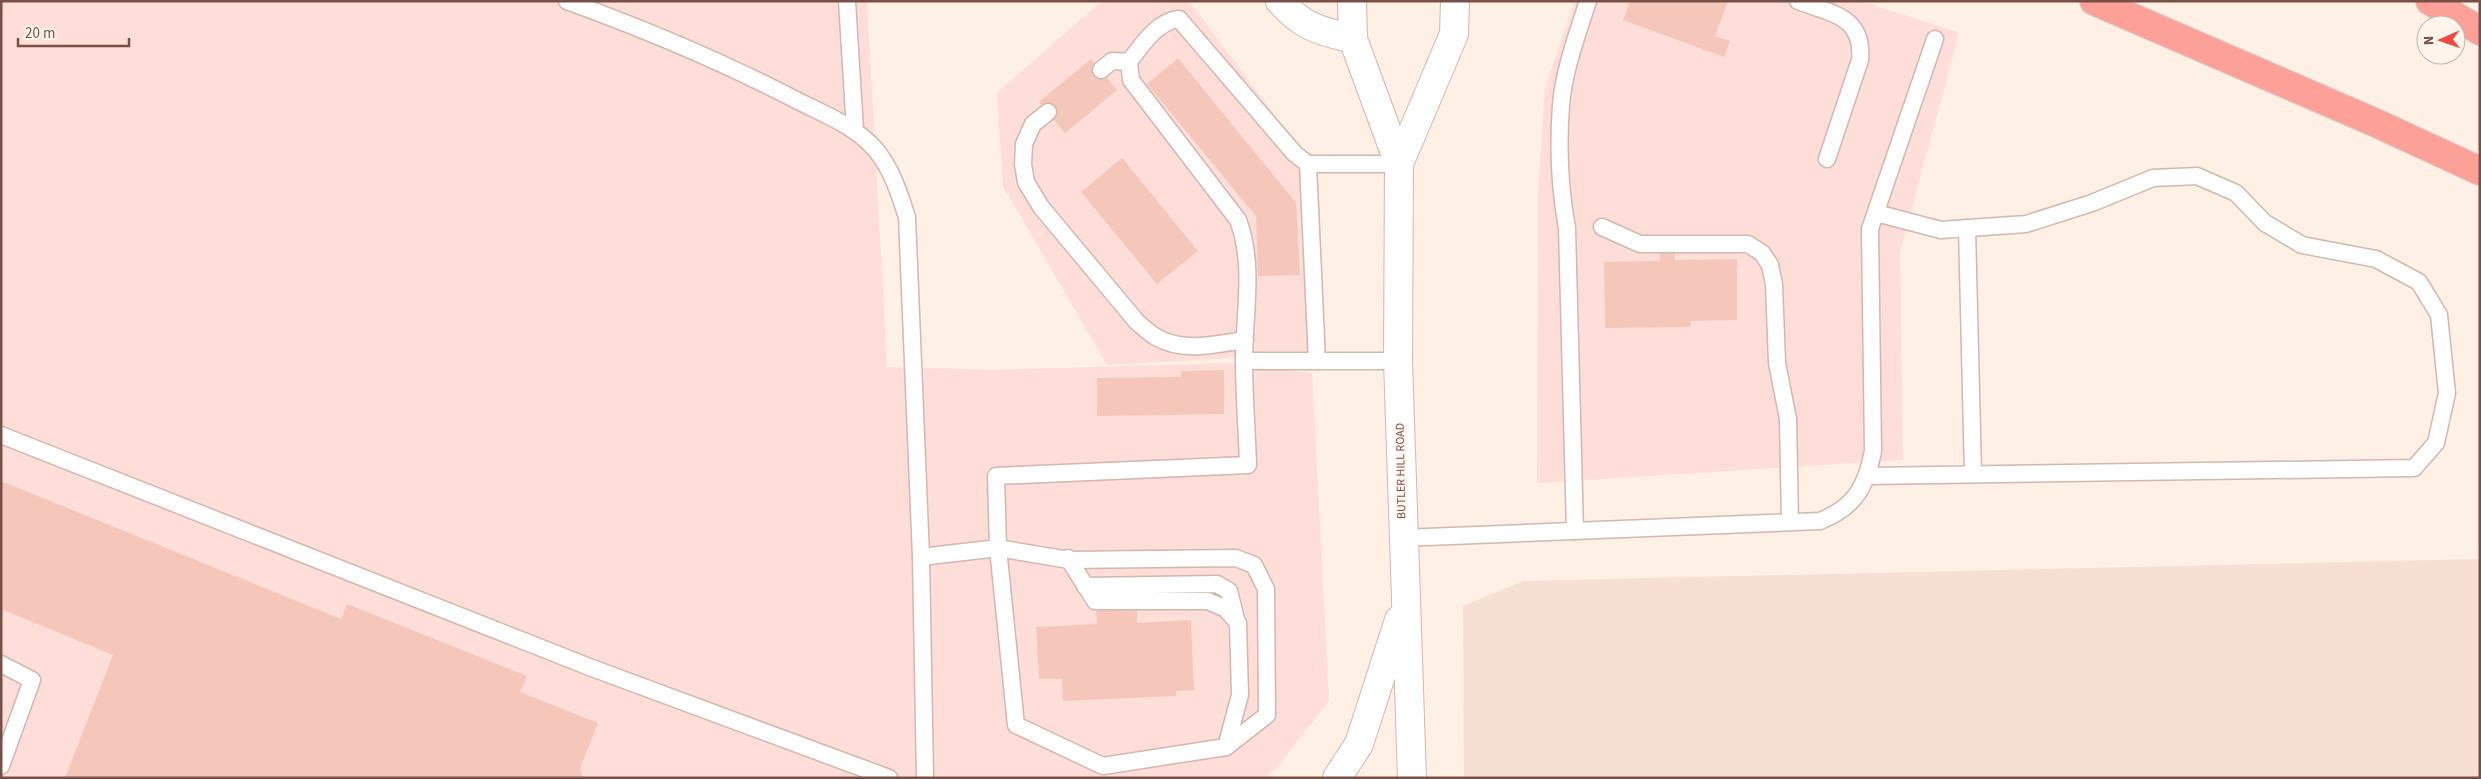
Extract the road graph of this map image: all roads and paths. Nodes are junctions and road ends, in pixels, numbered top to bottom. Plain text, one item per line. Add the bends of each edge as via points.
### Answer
1 (567, 1) edge
2 (847, 1) edge
3 (1280, 1) edge
4 (1352, 1) edge
5 (1455, 1) edge
6 (1588, 1) edge
7 (1798, 1) edge
8 (2094, 1) edge
9 (2430, 1) edge
10 (2480, 31) edge
11 (1353, 39) junction
12 (1935, 39) dead end
13 (1129, 62) junction
14 (1101, 70) dead end
15 (1048, 112) dead end
16 (855, 130) junction
17 (1827, 159) dead end
18 (1308, 164) junction
19 (1399, 164) junction
20 (2480, 171) edge
21 (1876, 213) junction
22 (1602, 227) dead end
23 (1967, 228) junction
24 (1245, 340) junction
25 (1244, 361) junction
26 (1317, 361) junction
27 (1398, 361) junction
28 (1, 435) edge
29 (1973, 474) junction
30 (1869, 476) junction
31 (1790, 522) junction
32 (1575, 531) junction
33 (1402, 538) junction
34 (998, 548) junction
35 (921, 557) junction
36 (1068, 558) junction
37 (1405, 602) junction
38 (1, 664) edge
39 (1226, 747) junction
40 (1, 766) edge
41 (1101, 772) edge
42 (889, 778) edge
43 (925, 778) edge
44 (1337, 778) edge
45 (1412, 778) edge

1 - 16 lane via 644,29 730,66
2 - 16 lane
3 - 11 street via 1293,16 1314,30
4 - 11 street, BUTLER HILL ROAD
5 - 19 street, BUTLER HILL ROAD via 1454,34
6 - 32 lane via 1561,105
7 - 17 lane via 1845,18 1857,31 1861,45 1860,60
8 - 20 highway
9 - 10 highway
11 - 19 street, BUTLER HILL ROAD
12 - 21 lane
13 - 14 lane via 1112,61
13 - 18 lane via 1147,38 1170,20 1179,19 1295,154
13 - 24 lane via 1131,80 1238,220 1246,240
15 - 24 lane via 1033,124 1024,144 1026,182 1041,207 1137,322 1156,337 1177,345 1200,347
16 - 35 lane via 875,148 893,176 907,217
18 - 19 lane
18 - 26 lane
19 - 27 street, BUTLER HILL ROAD
21 - 23 lane via 1941,230
21 - 30 lane via 1870,229 1873,451
22 - 31 lane via 1640,244 1748,244 1762,253 1770,264 1774,284 1776,363 1788,419
23 - 29 lane
23 - 29 lane via 2026,224 2092,203 2153,178 2197,176 2236,192 2265,223 2302,244 2376,259 2419,282 2439,315 2447,393 2436,443 2414,468
24 - 25 lane
25 - 26 lane
25 - 34 lane via 1248,465 996,476
26 - 27 lane
27 - 33 street, BUTLER HILL ROAD
28 - 42 lane via 592,668
29 - 30 lane
30 - 31 lane via 1851,503 1836,515 1820,521
31 - 32 lane
32 - 33 lane
33 - 37 street, BUTLER HILL ROAD
34 - 35 lane
34 - 36 lane
34 - 41 lane via 1016,725
35 - 43 lane
36 - 39 lane via 1095,600 1208,601 1226,608 1238,623 1240,695
36 - 39 lane via 1236,558 1254,565 1266,589 1268,715
37 - 44 street via 1359,744
37 - 45 street, BUTLER HILL ROAD
38 - 40 lane via 32,680
39 - 41 lane

